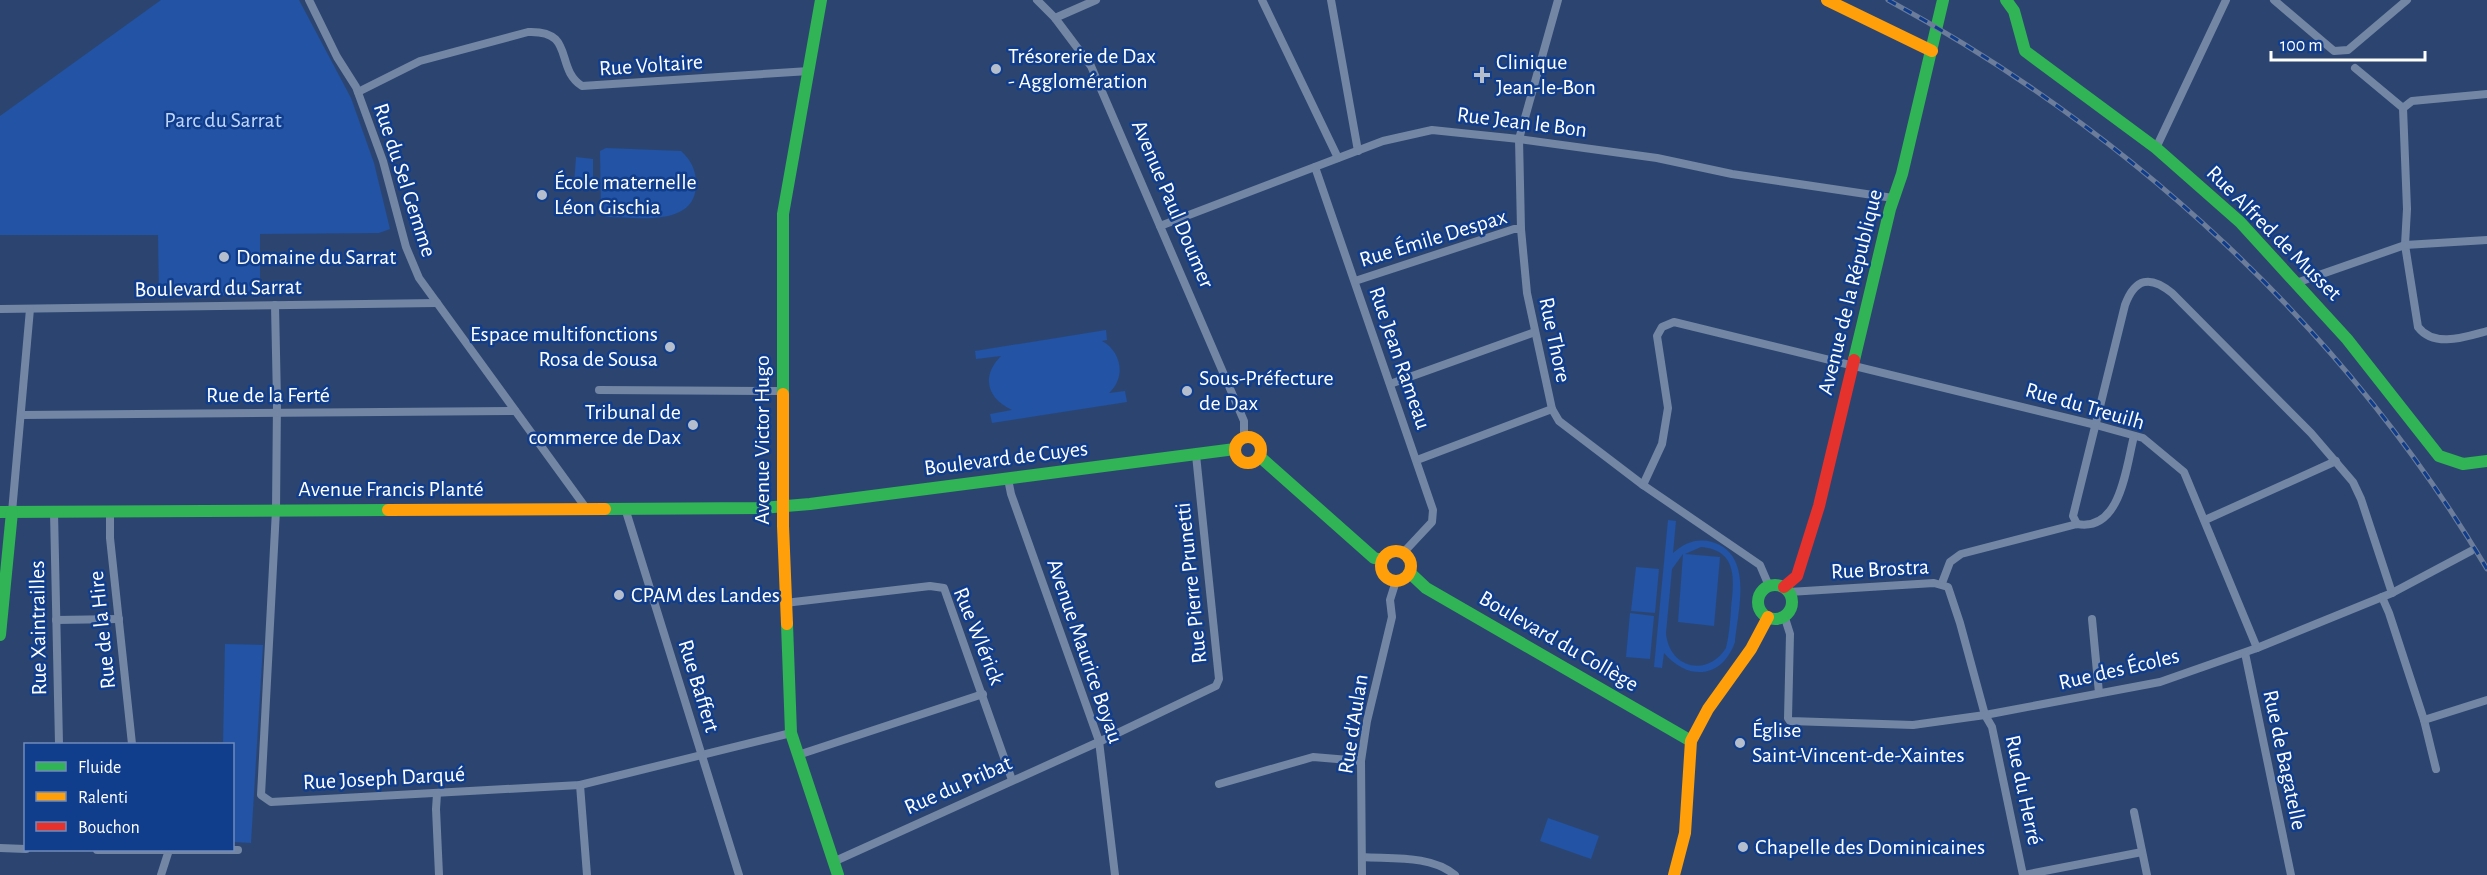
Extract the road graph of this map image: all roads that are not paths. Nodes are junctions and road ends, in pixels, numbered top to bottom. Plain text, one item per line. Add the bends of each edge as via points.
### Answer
1 (309, 0) edge
2 (821, 0) edge
3 (1037, 0) edge
4 (1096, 0) edge
5 (1262, 0) edge
6 (1331, 0) edge
7 (1558, 0) edge
8 (1827, 0) edge
9 (1943, 0) edge
10 (2006, 0) edge
11 (2226, 0) edge
12 (2274, 0) edge
13 (2407, 0) edge
14 (1055, 18) junction
15 (1932, 51) junction
16 (2355, 68) dead end
17 (809, 71) junction
18 (358, 92) junction
19 (2487, 93) edge
20 (2403, 108) junction
21 (1519, 139) junction
22 (2156, 148) junction
23 (1358, 151) junction
24 (1338, 158) junction
25 (1315, 167) junction
26 (1893, 198) junction
27 (1160, 226) junction
28 (1521, 229) junction
29 (2487, 240) edge
30 (2405, 245) junction
31 (1354, 281) junction
32 (2296, 283) junction
33 (437, 303) junction
34 (275, 305) junction
35 (0, 309) edge
36 (30, 309) junction
37 (2487, 331) edge
38 (1535, 332) junction
39 (1852, 365) junction
40 (1390, 384) junction
41 (600, 390) dead end
42 (783, 391) junction
43 (1552, 409) junction
44 (515, 411) junction
45 (277, 413) junction
46 (21, 415) junction
47 (2096, 425) junction
48 (2134, 436) junction
49 (1244, 438) junction
50 (1235, 449) junction
51 (1196, 455) junction
52 (1259, 456) junction
53 (1417, 460) junction
54 (2336, 460) junction
55 (2487, 461) edge
56 (1008, 479) junction
57 (1643, 485) junction
58 (783, 507) junction
59 (586, 508) junction
60 (625, 508) junction
61 (276, 510) junction
62 (110, 511) junction
63 (6, 512) edge
64 (54, 512) junction
65 (2205, 520) junction
66 (2077, 524) junction
67 (2471, 551) dead end
68 (1403, 552) junction
69 (1383, 560) junction
70 (1410, 573) junction
71 (1395, 581) junction
72 (1942, 584) junction
73 (1769, 586) junction
74 (1786, 590) junction
75 (2392, 593) junction
76 (2382, 597) junction
77 (785, 603) junction
78 (1784, 615) junction
79 (1767, 617) junction
80 (119, 619) junction
81 (2092, 619) dead end
82 (56, 620) junction
83 (0, 635) edge
84 (2257, 648) junction
85 (2245, 653) junction
86 (2099, 693) junction
87 (983, 694) junction
88 (2487, 700) edge
89 (1985, 715) junction
90 (2424, 720) junction
91 (791, 733) junction
92 (1099, 741) junction
93 (1691, 741) junction
94 (59, 743) edge
95 (132, 743) edge
96 (798, 755) junction
97 (702, 756) junction
98 (1361, 761) junction
99 (2436, 769) dead end
100 (1012, 780) junction
101 (1219, 784) dead end
102 (580, 785) junction
103 (437, 794) junction
104 (2134, 812) dead end
105 (0, 848) edge
106 (24, 849) edge
107 (234, 850) edge
108 (238, 850) dead end
109 (169, 851) edge
110 (2142, 852) junction
111 (1362, 857) junction
112 (833, 861) junction
113 (161, 875) edge
114 (439, 875) edge
115 (587, 875) edge
116 (739, 875) edge
117 (837, 875) edge
118 (1115, 875) edge
119 (1362, 875) edge
120 (1455, 875) edge
121 (1674, 875) edge
122 (2023, 875) edge
123 (2147, 875) edge
124 (2291, 875) edge

1 - 18 street, Rue du Sel Gemme
2 - 17 street, Avenue Victor Hugo
3 - 14 street, Avenue Paul Doumer
4 - 14 street
5 - 24 street
6 - 23 street
7 - 21 street, Rue Thore
8 - 15 street
9 - 15 street, Avenue de la République
10 - 22 street, Rue Alfred de Musset via 2014,11 2025,51
11 - 22 street
12 - 13 street via 2334,51 2341,52
14 - 27 street, Avenue Paul Doumer via 1091,66
15 - 26 street, Avenue de la République
16 - 20 street
17 - 18 street, Rue Voltaire via 582,86 571,75 558,41 543,31 420,61
17 - 42 street, Avenue Victor Hugo via 783,214
18 - 33 street, Rue du Sel Gemme via 383,161 410,257 418,278
19 - 20 street via 2412,101
20 - 30 street
21 - 23 street, Rue Jean le Bon via 1432,130 1410,133
21 - 26 street, Rue Jean le Bon
21 - 28 street, Rue Thore
22 - 32 street, Rue Alfred de Musset via 2240,222
23 - 24 street, Rue Jean le Bon
24 - 25 street, Rue Jean le Bon
25 - 27 street, Rue Jean le Bon
25 - 31 street, Rue Jean Rameau
26 - 39 street, Avenue de la République
27 - 49 street, Avenue Paul Doumer via 1244,422
28 - 31 street, Rue Émile Despax
28 - 38 street, Rue Thore
29 - 30 street
30 - 32 street
30 - 37 street via 2418,327 2423,333 2439,339
31 - 40 street, Rue Jean Rameau
32 - 55 street, Rue Alfred de Musset via 2347,339 2439,456 2454,464
33 - 34 street, Boulevard du Sarrat
33 - 44 street, Rue du Sel Gemme
34 - 36 street, Boulevard du Sarrat
34 - 45 street
35 - 36 street, Boulevard du Sarrat
36 - 46 street
38 - 40 street
38 - 43 street, Rue Thore
39 - 47 street, Rue du Treuilh
39 - 57 street, Rue du Treuilh via 1674,322 1662,327 1657,336 1668,408 1662,444
39 - 74 street, Avenue de la République via 1802,565
40 - 53 street, Rue Jean Rameau
41 - 42 street
42 - 58 street, Avenue Victor Hugo
43 - 53 street
43 - 57 street, Rue Thore via 1560,421
44 - 45 street, Rue de la Ferté
44 - 59 street, Rue du Sel Gemme
45 - 46 street, Rue de la Ferté
45 - 61 street
46 - 63 street
47 - 48 street, Rue du Treuilh
47 - 54 street via 2131,288 2150,281 2172,293
47 - 66 street via 2073,516
48 - 65 street, Rue du Treuilh via 2143,438 2184,472
48 - 66 street via 2112,510 2097,524
49 - 50 street
49 - 52 street via 1259,443
50 - 51 street, Boulevard de Cuyes
50 - 52 street via 1237,458 1244,462 1253,462
51 - 56 street, Boulevard de Cuyes
51 - 92 street, Rue Pierre Prunetti via 1218,683
52 - 69 street via 1374,558
53 - 68 street, Rue Jean Rameau via 1433,510 1432,522
54 - 65 street
54 - 75 street via 2361,499
56 - 58 street, Boulevard de Cuyes
56 - 92 street, Avenue Maurice Boyau
57 - 73 street, Rue Thore via 1760,565
58 - 60 street, Avenue Francis Planté
58 - 77 street, Avenue Victor Hugo
59 - 60 street, Avenue Francis Planté
59 - 61 street, Avenue Francis Planté
60 - 97 street, Rue Baffert
61 - 62 street, Avenue Francis Planté
61 - 103 street, Rue Joseph Darqué via 261,795 270,802
62 - 64 street, Avenue Francis Planté
62 - 80 street, Rue de la Hire
63 - 64 street, Avenue Francis Planté
63 - 83 street
64 - 82 street, Rue Xaintrailles
65 - 84 street, Rue du Treuilh
66 - 72 street via 1961,554 1950,562
67 - 75 street, Rue des Écoles
68 - 69 street via 1389,553
68 - 70 street via 1410,559
69 - 71 street via 1383,574
70 - 71 street
70 - 93 street, Boulevard du Collège via 1426,588
71 - 98 street, Rue d'Aulan via 1390,600 1392,617
72 - 74 street, Rue Brostra
72 - 89 street, Rue Brostra via 1948,587 1960,623
73 - 74 street
73 - 79 street via 1760,593 1758,604
74 - 78 street via 1792,602
75 - 76 street, Rue des Écoles
76 - 84 street, Rue des Écoles
76 - 90 street
77 - 87 street, Rue Wlérick via 939,586 947,592
77 - 91 street, Avenue Victor Hugo
78 - 79 street
78 - 89 street, Rue des Écoles via 1790,634 1791,721 1913,725
79 - 93 street via 1762,632 1704,715
80 - 82 street
80 - 95 street, Rue de la Hire
81 - 86 street
82 - 94 street, Rue Xaintrailles
84 - 85 street, Rue des Écoles
85 - 86 street, Rue des Écoles via 2160,682
85 - 124 street, Rue de Bagatelle
86 - 89 street, Rue des Écoles
87 - 96 street
87 - 100 street, Rue Wlérick
88 - 90 street
89 - 122 street, Rue du Herré via 1992,728
90 - 99 street
91 - 96 street, Avenue Victor Hugo
91 - 97 street, Rue Joseph Darqué
92 - 100 street, Rue du Pribat
92 - 118 street, Avenue Maurice Boyau
93 - 121 street via 1685,833
96 - 112 street, Avenue Victor Hugo
97 - 102 street, Rue Joseph Darqué
97 - 116 street, Rue Baffert
98 - 101 street via 1313,757
98 - 111 street, Rue d'Aulan
100 - 112 street, Rue du Pribat
102 - 103 street, Rue Joseph Darqué
102 - 115 street
103 - 114 street
104 - 110 street
105 - 106 street
107 - 108 street
109 - 113 street
110 - 122 street
110 - 123 street
111 - 119 street, Rue d'Aulan
111 - 120 street via 1426,862
112 - 117 street, Avenue Victor Hugo

